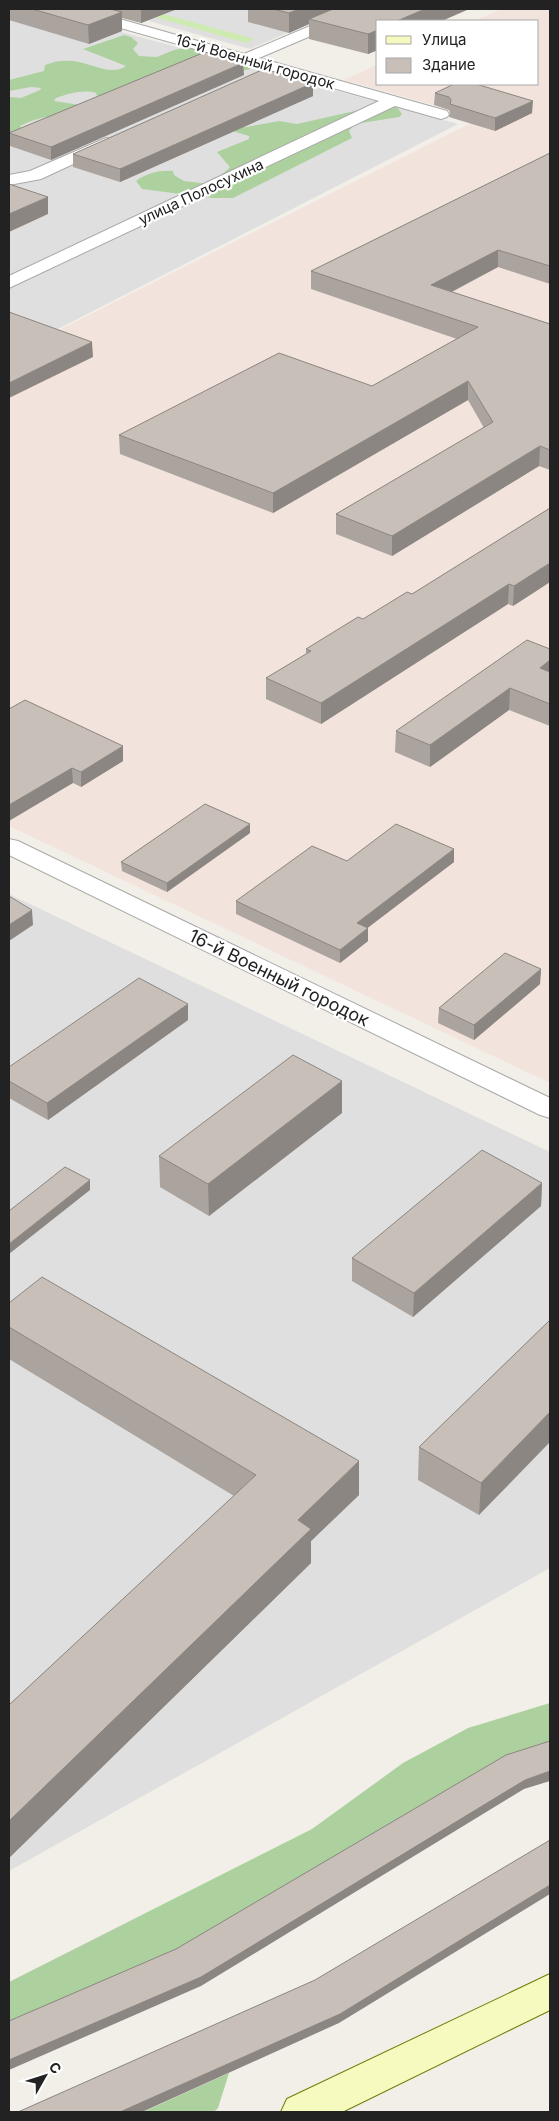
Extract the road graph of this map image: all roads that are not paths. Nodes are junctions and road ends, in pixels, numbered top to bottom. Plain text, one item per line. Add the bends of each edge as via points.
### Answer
1 (70, 9) edge
2 (362, 9) edge
3 (244, 59) junction
4 (277, 68) junction
5 (259, 76) edge
6 (393, 101) junction
7 (441, 114) dead end
8 (124, 135) edge
9 (9, 180) edge
10 (9, 283) edge
11 (9, 846) edge
12 (550, 1109) edge
13 (550, 1991) edge
14 (301, 2112) edge

1 - 3 street, 16-й Военный городок
2 - 3 street
3 - 4 street, 16-й Военный городок
4 - 5 street
4 - 6 street, 16-й Военный городок
6 - 7 street, 16-й Военный городок
6 - 10 street, улица Полосухина
8 - 9 street via 34,175
11 - 12 street, 16-й Военный городок
13 - 14 main road

